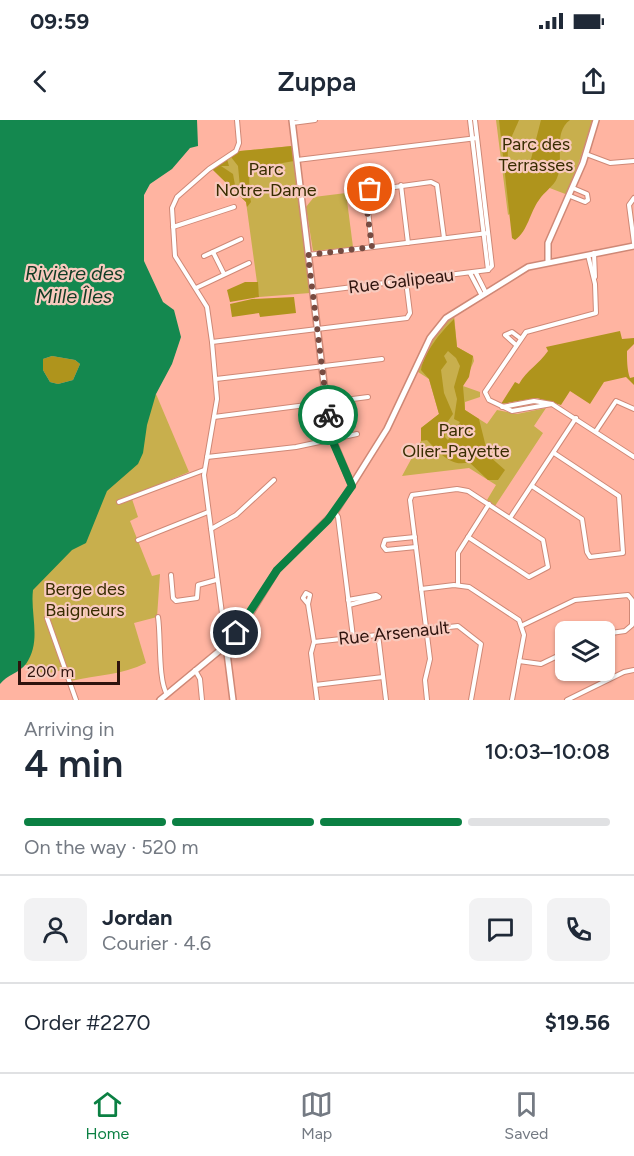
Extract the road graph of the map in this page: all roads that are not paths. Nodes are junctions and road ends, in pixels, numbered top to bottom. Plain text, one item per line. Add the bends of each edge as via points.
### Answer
1 (237, 120) edge
2 (315, 120) edge
3 (470, 120) edge
4 (475, 120) edge
5 (596, 120) edge
6 (292, 121) edge
7 (475, 139) junction
8 (586, 154) junction
9 (297, 160) junction
10 (634, 161) edge
11 (401, 185) junction
12 (573, 188) junction
13 (570, 196) junction
14 (634, 198) edge
15 (234, 207) dead end
16 (173, 227) junction
17 (486, 233) junction
18 (444, 238) junction
19 (241, 239) dead end
20 (408, 243) junction
21 (634, 245) edge
22 (372, 247) junction
23 (213, 252) junction
24 (591, 254) junction
25 (308, 255) junction
26 (204, 256) dead end
27 (548, 261) junction
28 (249, 263) dead end
29 (473, 273) junction
30 (224, 274) junction
31 (406, 280) junction
32 (196, 288) junction
33 (313, 292) junction
34 (483, 293) junction
35 (317, 330) junction
36 (520, 338) junction
37 (212, 342) junction
38 (515, 345) junction
39 (381, 359) dead end
40 (322, 367) junction
41 (216, 379) junction
42 (368, 397) dead end
43 (327, 404) junction
44 (552, 404) junction
45 (499, 406) junction
46 (634, 409) edge
47 (214, 417) junction
48 (576, 418) junction
49 (596, 432) junction
50 (357, 434) dead end
51 (332, 439) junction
52 (554, 453) junction
53 (207, 457) junction
54 (634, 457) edge
55 (204, 470) junction
56 (274, 480) dead end
57 (352, 486) junction
58 (532, 486) junction
59 (119, 502) dead end
60 (489, 504) junction
61 (208, 512) junction
62 (335, 512) junction
63 (510, 518) junction
64 (211, 529) junction
65 (415, 537) junction
66 (468, 537) junction
67 (138, 540) dead end
68 (416, 546) junction
69 (171, 575) dead end
70 (216, 580) junction
71 (458, 585) junction
72 (421, 589) junction
73 (349, 602) junction
74 (308, 604) dead end
75 (158, 616) dead end
76 (46, 618) dead end
77 (522, 625) junction
78 (426, 629) junction
79 (615, 632) edge
80 (378, 634) junction
81 (353, 637) junction
82 (314, 642) junction
83 (226, 645) junction
84 (555, 657) edge
85 (519, 661) junction
86 (195, 670) junction
87 (634, 670) edge
88 (383, 676) junction
89 (315, 685) junction
90 (167, 694) junction
91 (76, 700) edge
92 (160, 700) edge
93 (202, 700) edge
94 (233, 700) edge
95 (317, 700) edge
96 (386, 700) edge
97 (427, 700) edge
98 (471, 700) edge
99 (512, 700) edge
100 (567, 700) edge

1 - 16 street via 236,152 217,162 177,197 172,208
2 - 6 street
3 - 7 street
4 - 7 street
5 - 8 street
6 - 9 street
7 - 9 street
7 - 17 street
8 - 10 street via 610,163
8 - 12 street
9 - 25 street
11 - 18 street via 436,183
11 - 20 street
11 - 22 street via 366,191
12 - 13 street
12 - 13 street via 586,193 587,201
13 - 27 street via 548,243
14 - 21 street via 629,205
15 - 16 street
16 - 32 street via 175,256
17 - 18 street
17 - 29 street, Rue Galipeau via 492,266
18 - 20 street
19 - 23 street
20 - 22 street
21 - 24 street
22 - 25 street
23 - 26 street
23 - 30 street
24 - 27 street
24 - 36 street via 598,309 594,315 533,329
25 - 33 street
27 - 34 street via 523,269
28 - 30 street
29 - 31 street, Rue Galipeau
29 - 34 street
30 - 32 street
31 - 33 street, Rue Galipeau
31 - 35 street via 410,313 407,318
32 - 37 street via 208,309
33 - 35 street
34 - 57 street via 454,311 435,330 412,370 389,424
35 - 37 street
35 - 40 street
36 - 38 street
36 - 38 street via 512,332 505,335
37 - 41 street
38 - 45 street via 485,392 486,398
39 - 40 street
40 - 41 street
40 - 43 street
41 - 47 street
42 - 43 street
43 - 47 street
43 - 51 street
44 - 45 street via 537,401
44 - 45 street via 520,412
44 - 48 street
46 - 49 street via 616,401
47 - 53 street
48 - 49 street
48 - 52 street
49 - 54 street
50 - 51 street
51 - 53 street
51 - 57 street
52 - 58 street
52 - 58 street via 619,496 624,553 590,557 582,519
53 - 55 street
55 - 59 street
55 - 61 street
56 - 64 street via 236,515
57 - 62 street
58 - 63 street
60 - 63 street
60 - 65 street via 462,489 413,494 410,500
60 - 66 street
61 - 64 street
61 - 67 street
62 - 73 street
62 - 83 street via 277,570
63 - 66 street via 544,541 546,571 529,577
64 - 70 street
65 - 68 street
65 - 68 street via 383,543 386,550
66 - 71 street via 457,556
68 - 72 street
69 - 70 street via 176,601 197,598 198,585
70 - 83 street
71 - 72 street
71 - 77 street via 477,591 514,615
72 - 78 street
73 - 73 street via 379,597 376,594
73 - 81 street
74 - 82 street
75 - 90 street via 160,678
76 - 91 street
77 - 79 street via 575,600 629,595 631,626
77 - 85 street
78 - 80 street, Rue Arsenault
78 - 97 street via 430,661 425,680
78 - 98 street, Rue Arsenault via 456,626 480,641
80 - 81 street, Rue Arsenault
80 - 88 street
81 - 82 street, Rue Arsenault
82 - 89 street via 311,653
83 - 86 street
83 - 94 street
84 - 85 street via 541,664
85 - 99 street
86 - 90 street
86 - 93 street
87 - 100 street
88 - 89 street
88 - 96 street
89 - 95 street
90 - 92 street

